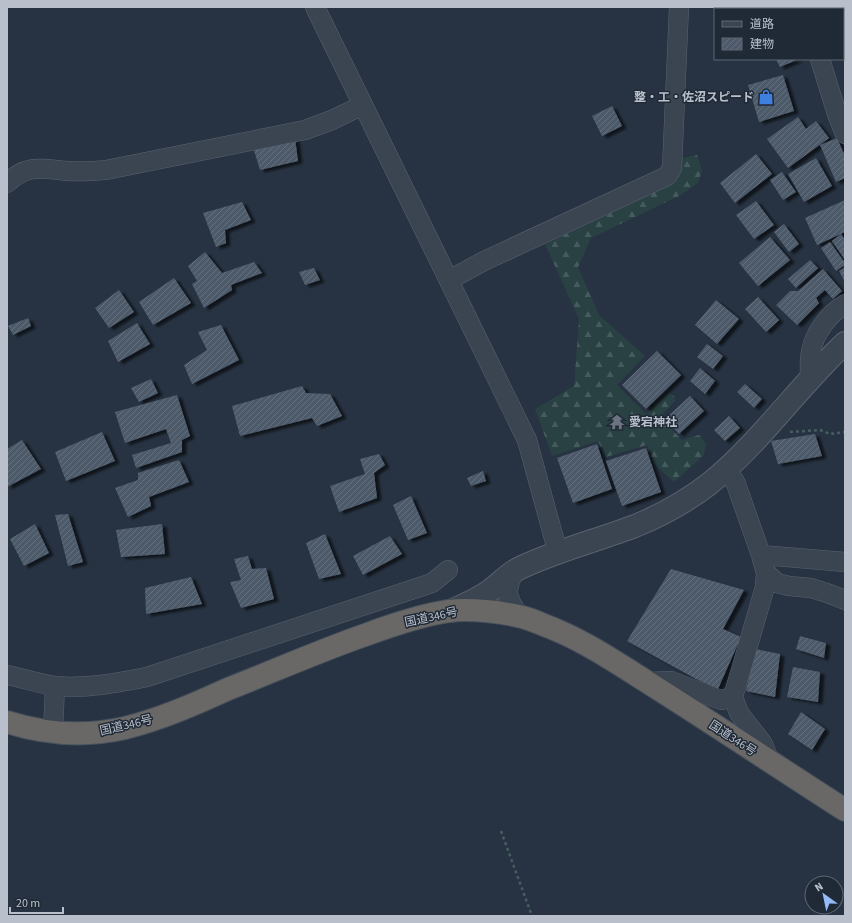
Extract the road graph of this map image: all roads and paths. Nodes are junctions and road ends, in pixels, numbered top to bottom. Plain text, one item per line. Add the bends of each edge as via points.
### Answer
1 (315, 7) edge
2 (679, 7) edge
3 (820, 60) edge
4 (363, 105) junction
5 (845, 134) edge
6 (7, 183) edge
7 (452, 278) junction
8 (845, 304) edge
9 (845, 343) edge
10 (810, 378) junction
11 (767, 427) junction
12 (845, 432) edge
13 (727, 468) junction
14 (558, 553) junction
15 (761, 555) junction
16 (845, 562) edge
17 (516, 569) junction
18 (448, 570) dead end
19 (766, 573) junction
20 (845, 600) edge
21 (451, 610) junction
22 (519, 616) junction
23 (7, 675) edge
24 (647, 682) junction
25 (55, 686) junction
26 (733, 697) junction
27 (7, 722) edge
28 (53, 732) junction
29 (770, 762) junction
30 (845, 810) edge
31 (501, 831) dead end
32 (532, 916) edge

1 - 4 street
2 - 7 street via 672,168 667,176
3 - 5 street
4 - 6 street via 305,130 106,170 85,172 36,168 23,171
4 - 7 street
7 - 14 street via 527,440
8 - 10 street via 826,321 816,336 811,351
9 - 10 street
10 - 11 street
11 - 12 path via 779,433 820,430 830,434
11 - 13 street
13 - 14 street via 686,500 662,514
13 - 15 street via 736,484
14 - 17 street
15 - 16 street
15 - 19 street
17 - 21 street via 476,600
17 - 22 street via 507,591
18 - 25 street via 432,583 146,677 80,687
19 - 20 street via 777,583 812,588
19 - 26 street via 765,587
21 - 22 highway, 国道346号 via 477,610
21 - 28 highway, 国道346号 via 384,628 326,649 154,719 123,728 95,732
22 - 24 highway, 国道346号 via 576,639
23 - 25 street
24 - 26 street via 671,681 721,700
24 - 29 highway, 国道346号
25 - 28 street
26 - 29 street via 739,713 763,744
27 - 28 highway, 国道346号
29 - 30 highway, 国道346号
31 - 32 path

